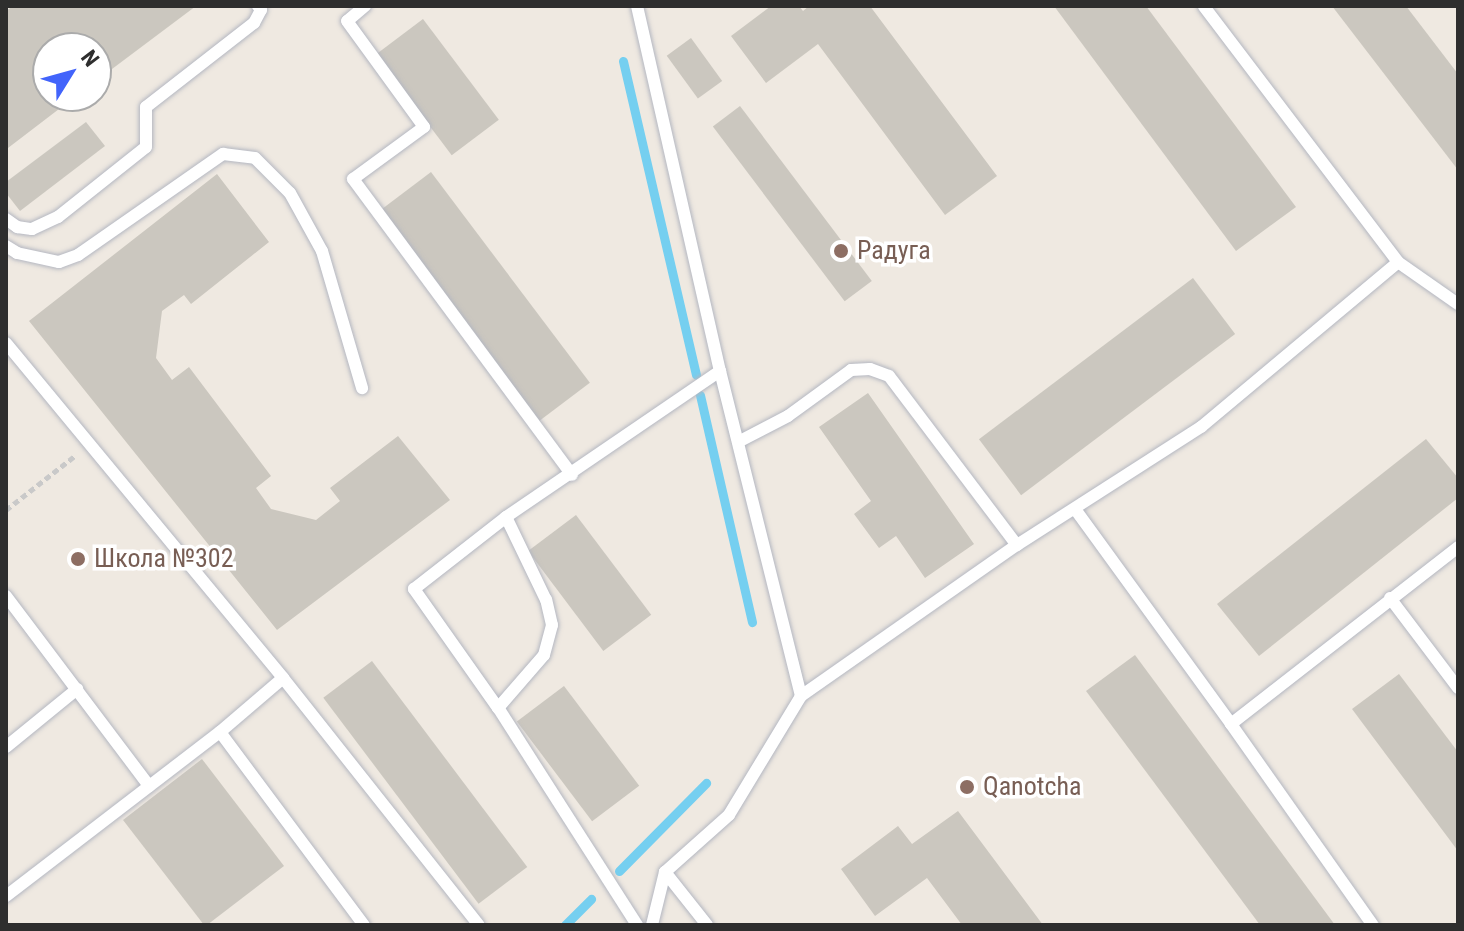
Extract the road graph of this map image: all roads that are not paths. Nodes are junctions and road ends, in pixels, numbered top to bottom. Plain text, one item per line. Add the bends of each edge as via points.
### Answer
1 (258, 6) edge
2 (365, 6) edge
3 (637, 6) edge
4 (1204, 6) edge
5 (6, 219) edge
6 (6, 246) edge
7 (1398, 262) junction
8 (1458, 304) edge
9 (6, 343) edge
10 (720, 371) junction
11 (362, 388) dead end
12 (740, 441) junction
13 (572, 475) junction
14 (1075, 509) junction
15 (506, 517) junction
16 (1017, 545) junction
17 (1458, 547) edge
18 (6, 596) edge
19 (1390, 598) junction
20 (283, 678) junction
21 (1458, 688) edge
22 (77, 689) junction
23 (801, 696) junction
24 (498, 708) junction
25 (1231, 724) junction
26 (220, 732) junction
27 (6, 747) edge
28 (149, 786) junction
29 (665, 872) junction
30 (6, 896) edge
31 (364, 925) edge
32 (479, 925) edge
33 (637, 925) edge
34 (652, 925) edge
35 (707, 925) edge
36 (1373, 925) edge

1 - 5 lane via 254,23 146,107 146,147 58,217 32,229
2 - 13 lane via 347,21 424,127 353,179
3 - 10 lane
4 - 7 lane
6 - 11 lane via 59,262 78,255 223,154 255,158 290,193 322,251
7 - 8 lane
7 - 14 lane via 1201,427
9 - 20 lane
10 - 12 lane
10 - 13 lane
12 - 16 lane via 788,416 851,370 889,376
12 - 23 lane
13 - 15 lane
14 - 16 lane
14 - 25 lane
15 - 24 lane via 546,600 552,625 544,655
15 - 24 lane via 414,589
16 - 23 lane
17 - 19 lane
18 - 22 lane
19 - 21 lane
19 - 25 lane
20 - 26 lane
20 - 32 lane
22 - 27 lane
22 - 28 lane
23 - 29 lane via 729,815
24 - 33 lane
25 - 36 lane
26 - 28 lane
26 - 31 lane
28 - 30 lane
29 - 34 lane
29 - 35 lane

